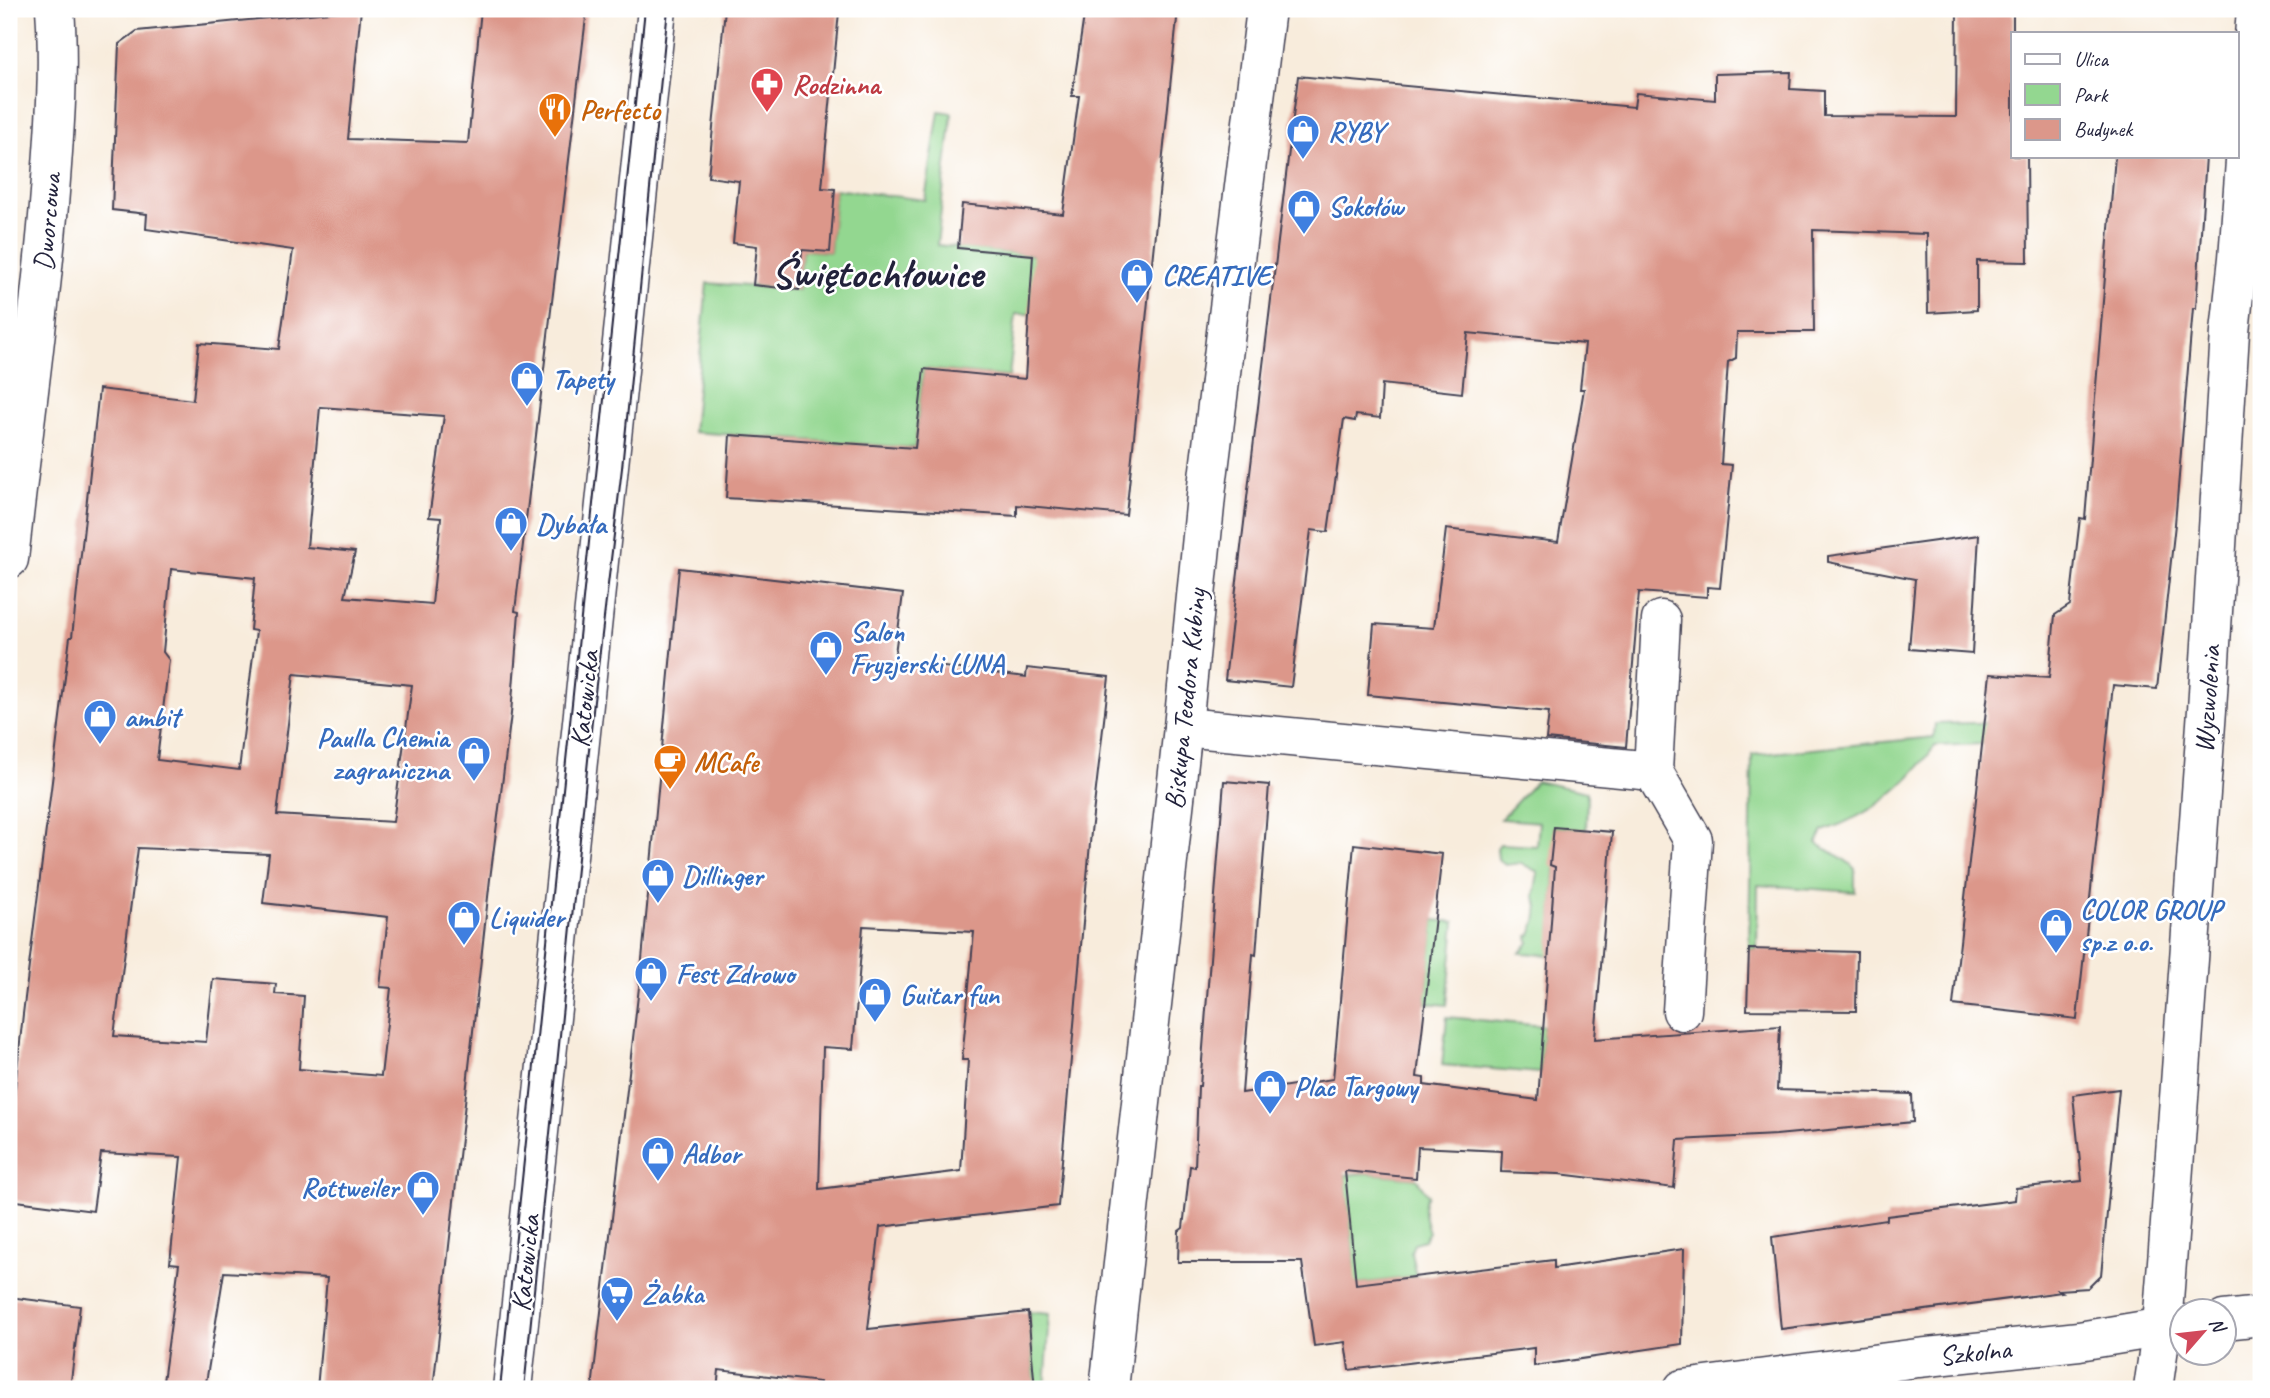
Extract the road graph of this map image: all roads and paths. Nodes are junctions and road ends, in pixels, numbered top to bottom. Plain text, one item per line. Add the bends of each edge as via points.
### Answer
1 (55, 9) edge
2 (657, 9) edge
3 (1266, 9) edge
4 (2256, 9) edge
5 (9, 559) edge
6 (1661, 620) dead end
7 (1183, 727) junction
8 (1653, 771) junction
9 (1682, 1012) dead end
10 (2174, 1296) edge
11 (2261, 1316) edge
12 (2238, 1318) edge
13 (2168, 1326) edge
14 (2168, 1338) edge
15 (512, 1389) edge
16 (1108, 1389) edge
17 (1683, 1389) edge
18 (2153, 1389) edge

1 - 5 street, Dworcowa via 58,41 48,216
2 - 15 street, Katowicka
3 - 7 street, Biskupa Teodora Kubiny via 1207,486
4 - 10 street, Wyzwolenia via 2230,332
6 - 8 street
7 - 8 street
7 - 16 street, Biskupa Teodora Kubiny
8 - 9 street via 1693,840
11 - 12 street
13 - 17 street, Szkolna
14 - 18 street, Wyzwolenia

